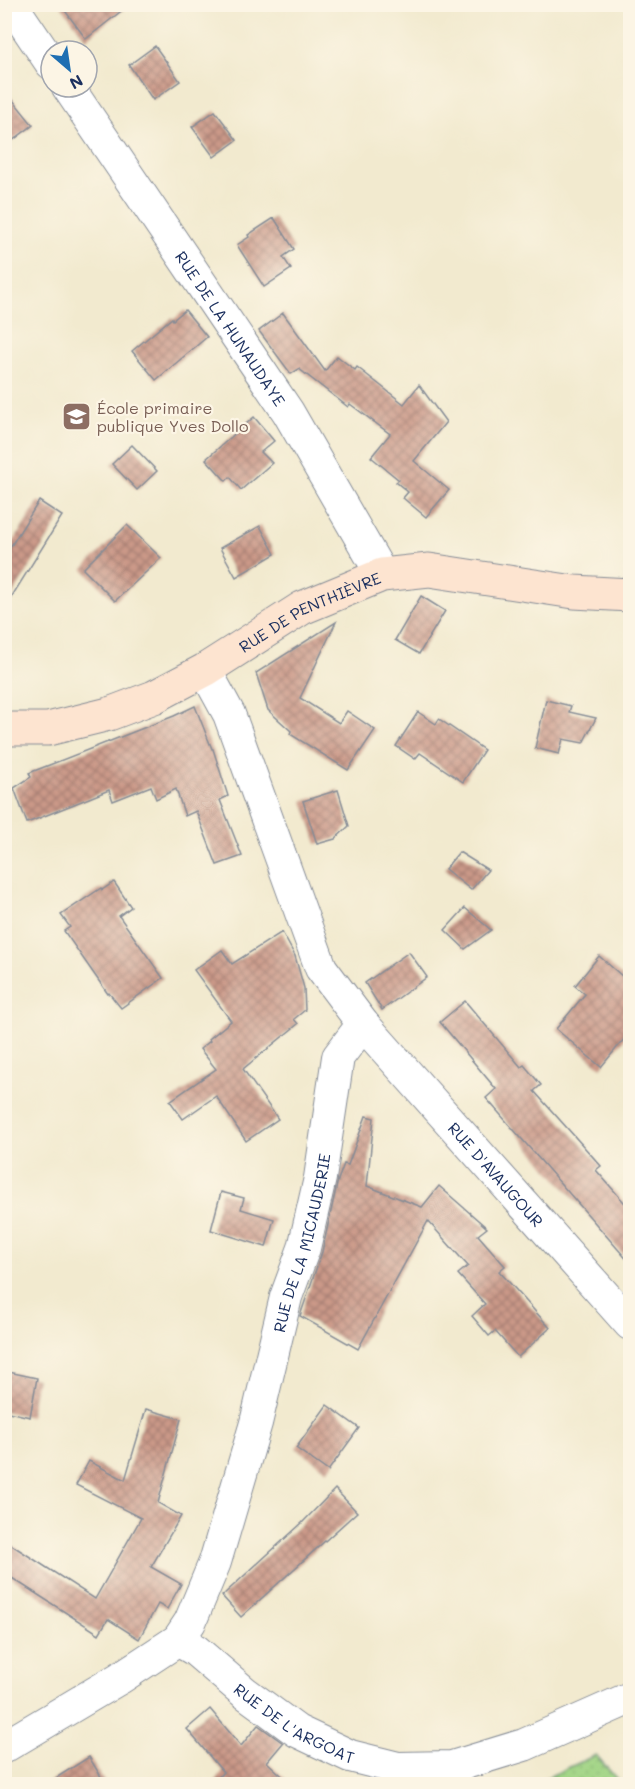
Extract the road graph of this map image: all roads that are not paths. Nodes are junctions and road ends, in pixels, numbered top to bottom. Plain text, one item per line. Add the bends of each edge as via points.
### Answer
1 (11, 4) edge
2 (39, 45) edge
3 (76, 99) edge
4 (382, 575) junction
5 (630, 595) edge
6 (205, 670) junction
7 (4, 729) edge
8 (363, 1024) junction
9 (630, 1324) edge
10 (178, 1640) junction
11 (630, 1698) edge
12 (4, 1747) edge

1 - 2 street
3 - 4 street, RUE DE LA HUNAUDAYE via 288,412
4 - 5 street, RUE DE PENTHIÈVRE via 429,570 574,592
4 - 6 street, RUE DE PENTHIÈVRE via 302,608
6 - 7 street, RUE DE PENTHIÈVRE via 154,697 109,714 48,729
6 - 8 street via 229,714 321,968
8 - 9 street, RUE D'AVAUGOUR
8 - 10 street, RUE DE LA MICAUDERIE via 338,1057 320,1178 256,1423 214,1562 190,1622
10 - 11 street, RUE DE L'ARGOAT via 297,1731 350,1756 398,1768 452,1767 514,1749
10 - 12 street, RUE DE LA MICAUDERIE

